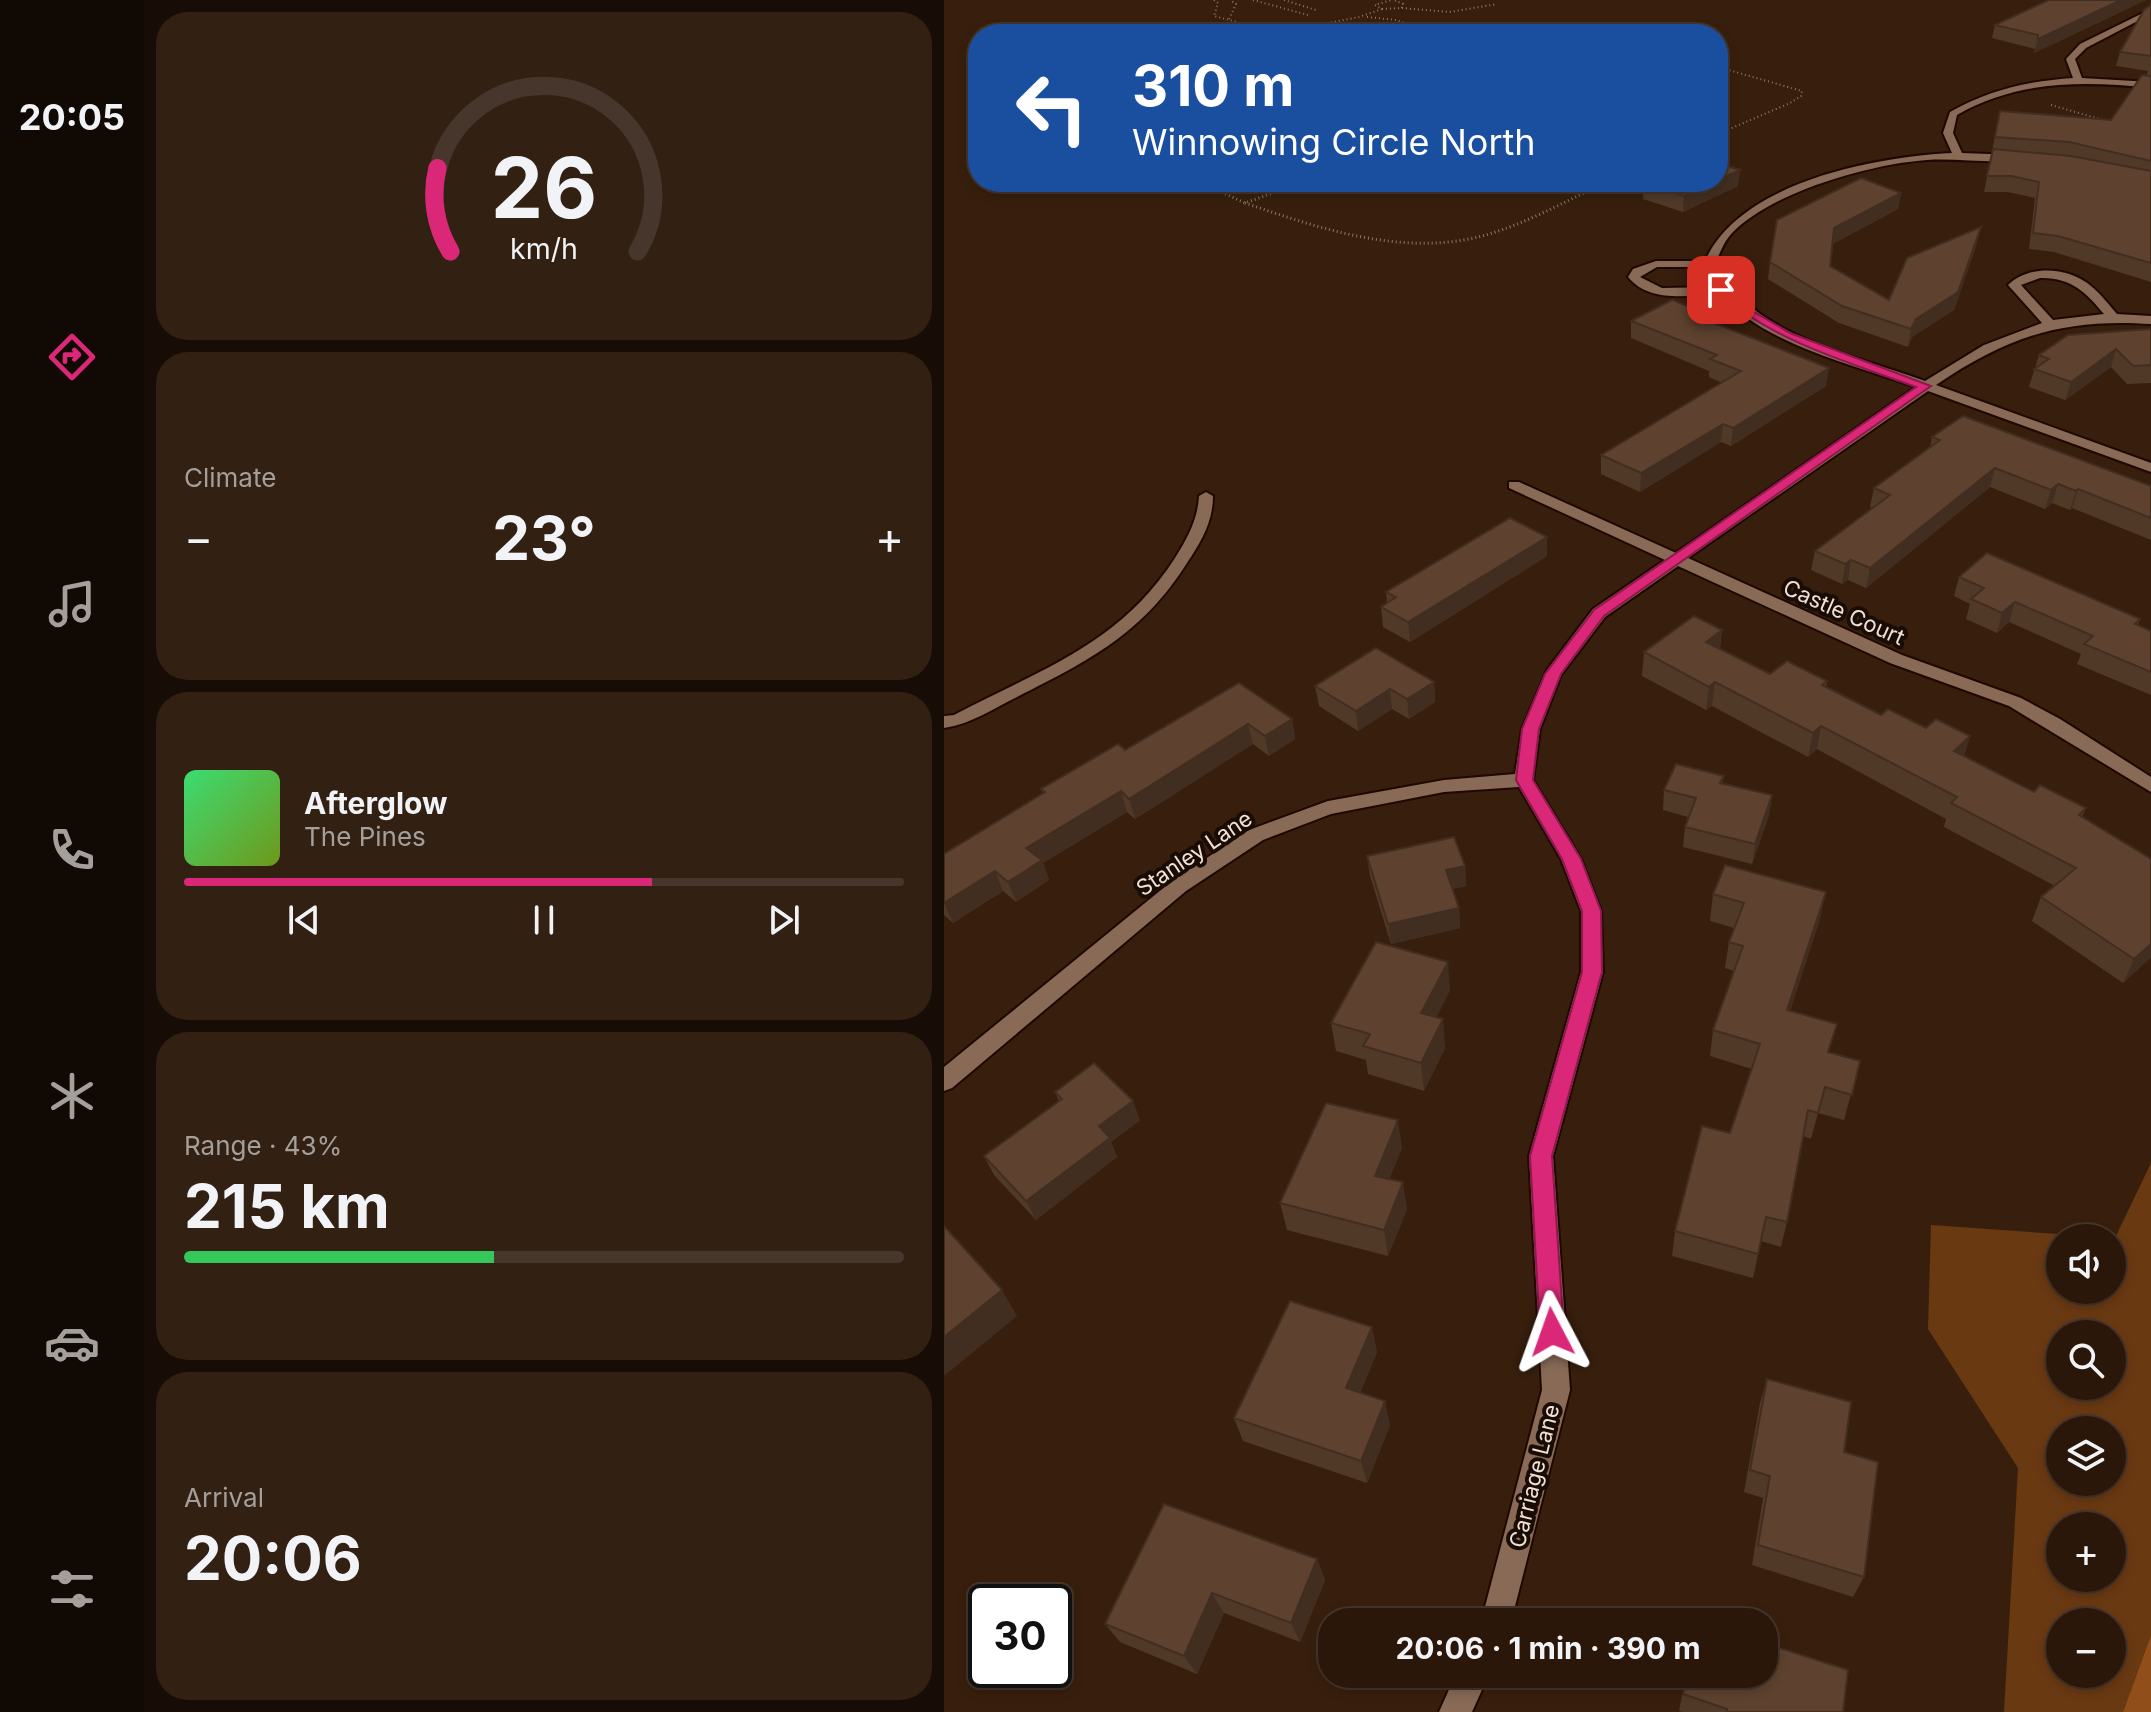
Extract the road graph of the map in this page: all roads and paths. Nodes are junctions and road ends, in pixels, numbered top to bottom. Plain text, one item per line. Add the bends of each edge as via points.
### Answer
1 (1214, 0) edge
2 (1230, 0) edge
3 (1253, 0) edge
4 (1284, 0) edge
5 (1392, 0) edge
6 (1617, 0) edge
7 (1605, 3) dead end
8 (1497, 4) dead end
9 (1402, 8) junction
10 (1382, 9) junction
11 (1316, 10) dead end
12 (2151, 11) edge
13 (1308, 15) dead end
14 (1366, 17) junction
15 (1229, 19) junction
16 (1237, 22) dead end
17 (1308, 24) edge
18 (1408, 24) edge
19 (1728, 70) edge
20 (2078, 80) junction
21 (2151, 85) edge
22 (2006, 89) junction
23 (2110, 122) edge
24 (1728, 130) edge
25 (1957, 153) junction
26 (2034, 159) edge
27 (1221, 192) edge
28 (1275, 192) edge
29 (1584, 192) edge
30 (1245, 203) junction
31 (1709, 264) junction
32 (1721, 290) junction
33 (2113, 317) junction
34 (2151, 320) edge
35 (2048, 322) junction
36 (1925, 386) junction
37 (2151, 468) edge
38 (1514, 485) dead end
39 (1206, 496) dead end
40 (1673, 560) junction
41 (944, 722) edge
42 (1524, 780) junction
43 (2151, 786) edge
44 (944, 1081) edge
45 (1500, 1608) edge
46 (1466, 1688) edge
47 (1455, 1712) edge

1 - 15 path via 1214,16
2 - 15 path via 1236,4
3 - 13 path
4 - 11 path
5 - 9 path
5 - 10 path via 1375,5
6 - 7 street
8 - 9 path via 1470,10
9 - 10 path
10 - 14 path
12 - 20 street via 2083,46 2070,59
14 - 17 path
14 - 18 path
15 - 16 path
19 - 24 path via 1802,91 1790,103
20 - 21 street
20 - 22 street
22 - 23 path
22 - 25 street via 1953,114 1948,133
25 - 26 street
25 - 31 street via 1845,170 1749,214 1723,236
27 - 30 path
28 - 30 path
29 - 30 path via 1478,237 1435,242 1324,229
31 - 32 street
31 - 32 street via 1656,264 1634,277 1661,291
32 - 36 street via 1750,315 1786,335
33 - 34 street
33 - 35 street
33 - 35 street via 2071,278 2022,277 2014,285
35 - 36 street via 1991,344
36 - 37 street
36 - 40 street
38 - 40 street, Castle Court
39 - 41 street via 1207,512 1192,544 1167,584 1130,623 958,720
40 - 42 street via 1599,613 1553,674 1531,729
40 - 43 street, Castle Court via 1896,659 2015,702
42 - 44 street, Stanley Lane via 1444,786 1328,808 1256,835 1179,886
42 - 45 street, Carriage Lane via 1571,859 1591,911 1592,972 1541,1156 1556,1390
46 - 47 street

